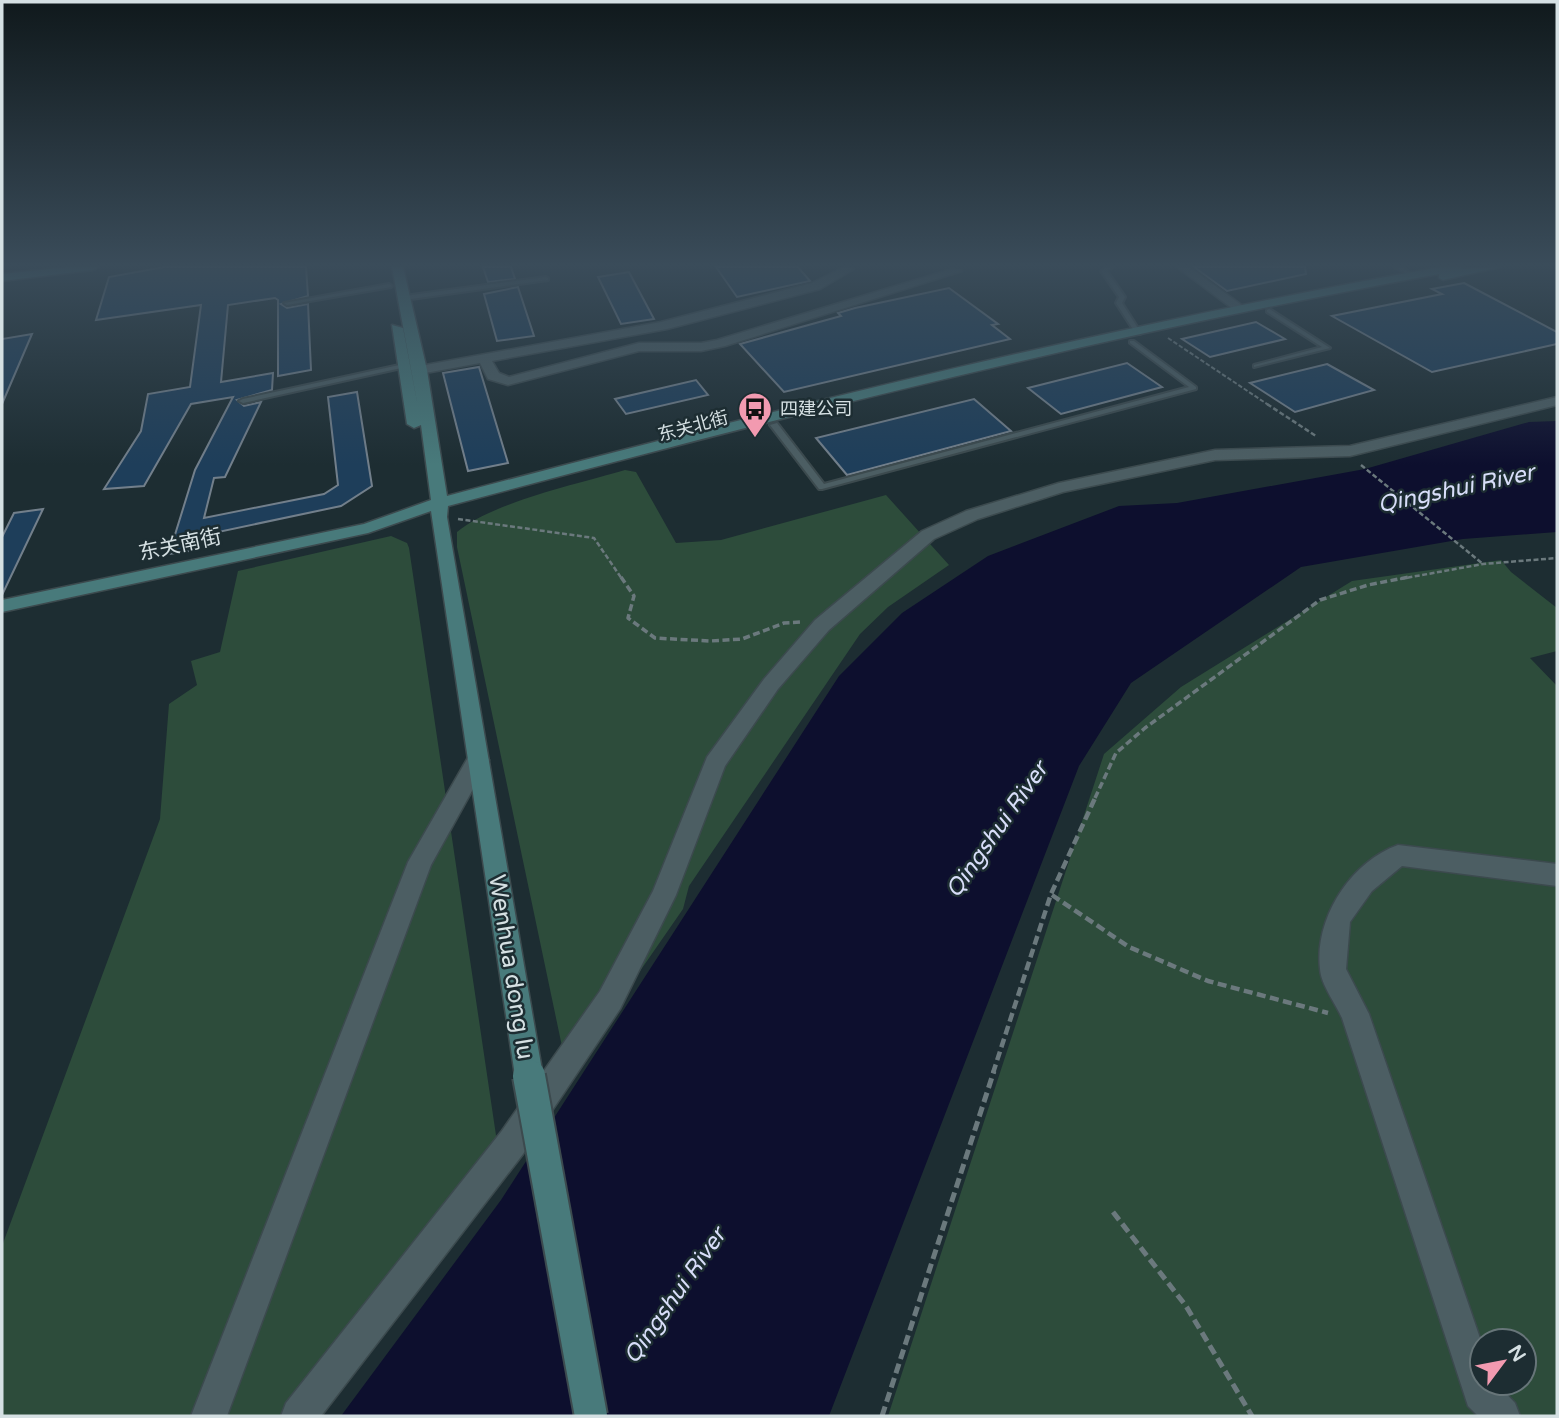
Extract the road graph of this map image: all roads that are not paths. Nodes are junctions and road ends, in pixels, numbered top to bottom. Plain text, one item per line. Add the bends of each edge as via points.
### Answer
1 (398, 333) edge
2 (412, 333) edge
3 (622, 333) edge
4 (747, 333) edge
5 (1133, 333) edge
6 (1149, 333) edge
7 (1171, 333) edge
8 (1305, 333) edge
9 (1135, 337) junction
10 (484, 358) junction
11 (404, 366) junction
12 (1256, 366) dead end
13 (420, 370) junction
14 (243, 401) dead end
15 (1557, 401) edge
16 (774, 425) junction
17 (435, 509) junction
18 (2, 606) edge
19 (478, 760) junction
20 (1557, 875) edge
21 (209, 1416) edge
22 (299, 1416) edge
23 (591, 1416) edge
24 (1502, 1416) edge

1 - 11 main road, Wenhua dong lu
2 - 13 main road, Wenhua dong lu
3 - 10 street
4 - 10 street via 701,347 639,347 508,380 493,376
5 - 9 lane
6 - 9 main road, 东关北街
7 - 9 main road, 东关北街
8 - 12 lane via 1328,348
9 - 16 main road, 东关北街
9 - 16 lane via 1195,388 822,486
9 - 17 main road, 东关北街 via 727,426
10 - 13 street
11 - 14 lane
11 - 17 main road, Wenhua dong lu
13 - 17 main road, Wenhua dong lu
15 - 22 street via 1341,452 1215,456 1059,488 972,515 928,535 822,625 771,684 715,763 664,895 610,1000 512,1143
16 - 17 main road, 东关北街
17 - 18 main road, 东关南街 via 368,528
17 - 19 main road, Wenhua dong lu
19 - 21 street via 419,862
19 - 23 main road, Wenhua dong lu, bridge
20 - 24 street via 1398,855 1363,883 1337,919 1333,970 1357,1021 1481,1393

